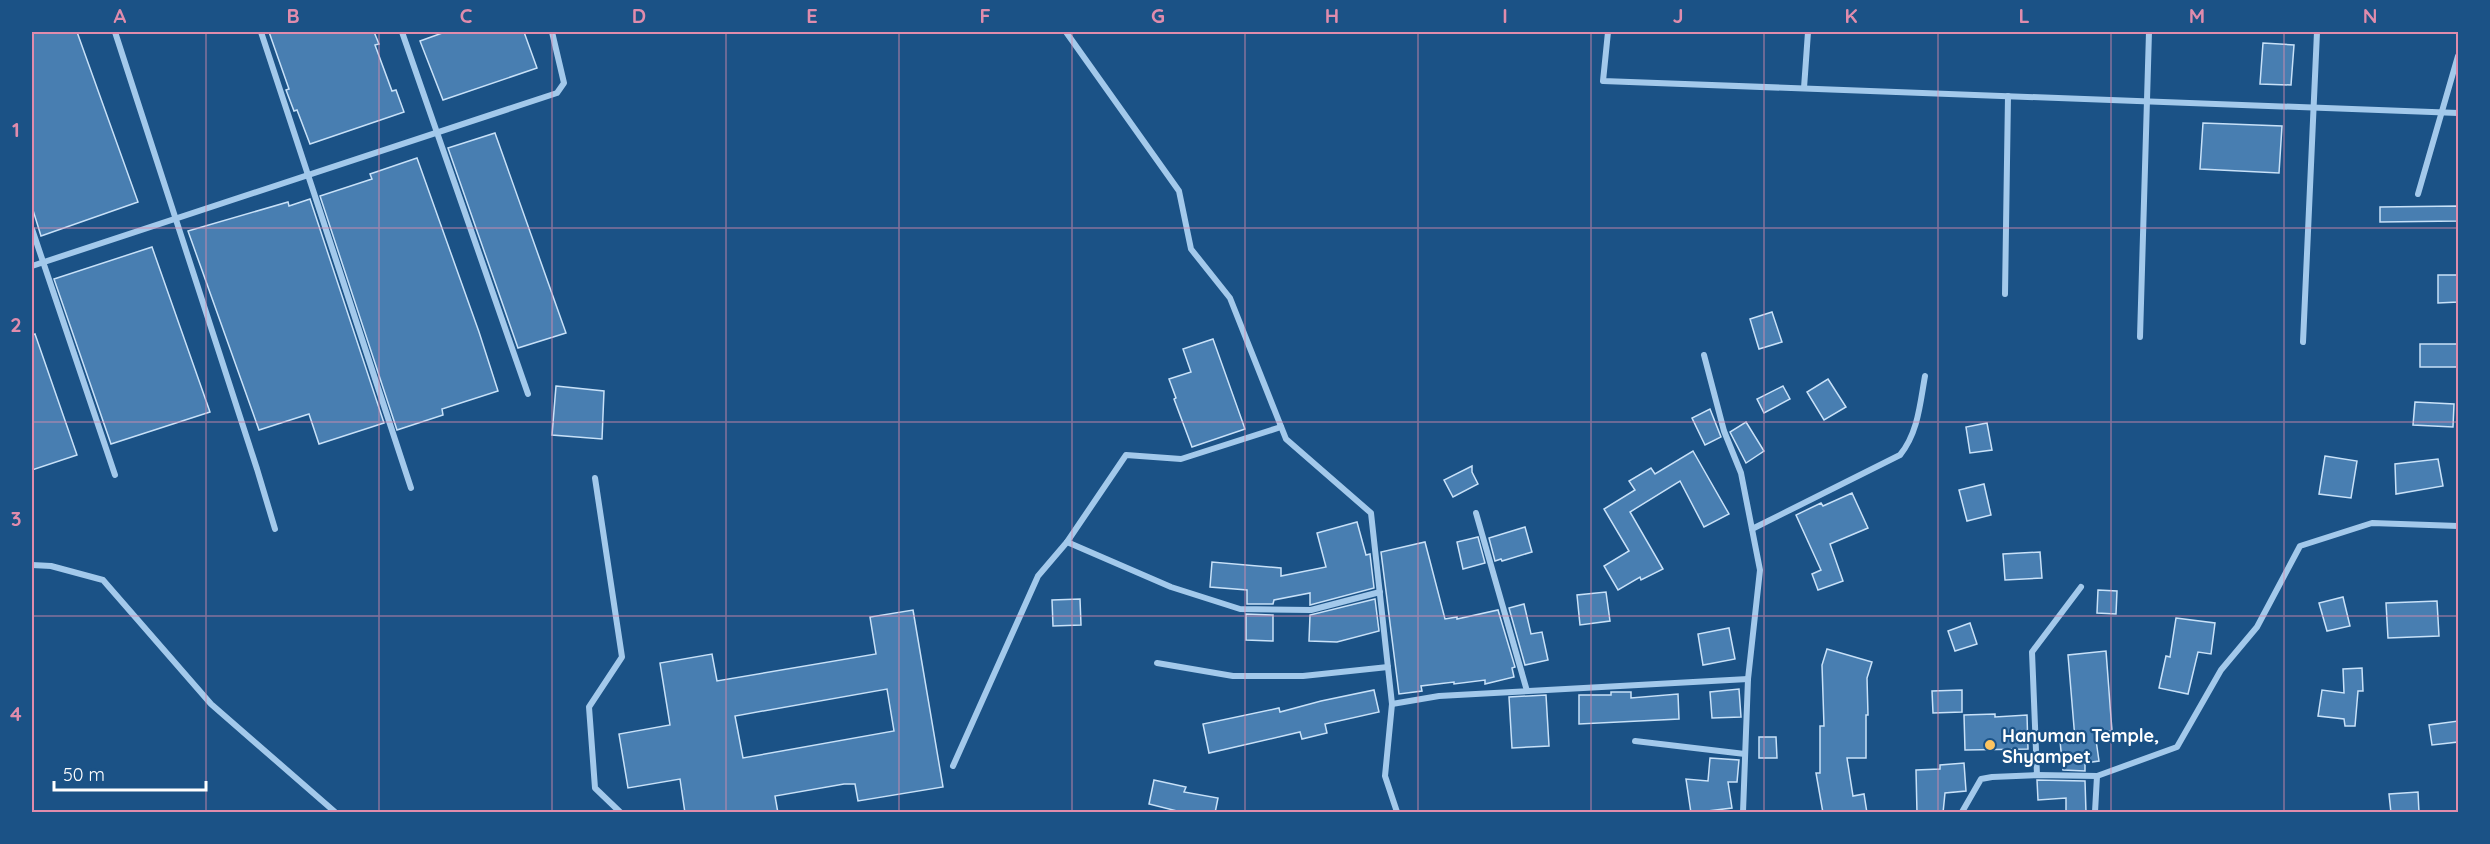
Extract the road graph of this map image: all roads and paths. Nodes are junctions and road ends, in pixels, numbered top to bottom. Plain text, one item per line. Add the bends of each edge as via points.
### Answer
1 (115, 32) edge
2 (261, 32) edge
3 (402, 32) edge
4 (552, 32) edge
5 (1066, 32) edge
6 (1608, 32) edge
7 (1808, 32) edge
8 (2149, 32) edge
9 (2318, 32) edge
10 (2458, 56) edge
11 (1804, 88) junction
12 (2008, 96) junction
13 (2146, 101) junction
14 (2313, 107) junction
15 (2443, 112) junction
16 (2458, 113) edge
17 (435, 131) junction
18 (307, 174) junction
19 (2418, 194) dead end
20 (176, 217) junction
21 (32, 229) edge
22 (43, 262) junction
23 (32, 266) edge
24 (2005, 294) dead end
25 (2140, 337) dead end
26 (2302, 342) dead end
27 (1704, 356) dead end
28 (1926, 376) dead end
29 (528, 394) dead end
30 (1281, 427) junction
31 (114, 476) dead end
32 (595, 478) dead end
33 (411, 488) dead end
34 (1476, 513) dead end
35 (2458, 526) edge
36 (1752, 529) junction
37 (274, 530) dead end
38 (1067, 542) junction
39 (32, 565) edge
40 (2081, 587) dead end
41 (1380, 592) junction
42 (1157, 663) dead end
43 (1388, 667) junction
44 (1748, 679) junction
45 (1527, 691) junction
46 (1392, 704) junction
47 (1635, 741) dead end
48 (1745, 754) junction
49 (953, 766) dead end
50 (2037, 775) junction
51 (2097, 776) junction
52 (335, 813) edge
53 (620, 813) edge
54 (1397, 813) edge
55 (1743, 813) edge
56 (1962, 813) edge
57 (2095, 813) edge

1 - 20 street
2 - 18 street
3 - 17 street
4 - 17 street via 564,83 562,89
5 - 30 street via 1179,191 1191,249 1230,298
6 - 11 street via 1604,81
7 - 11 street
8 - 13 street
9 - 14 street
10 - 15 street
11 - 12 street
12 - 13 street
12 - 24 street
13 - 14 street
13 - 25 street
14 - 15 street
14 - 26 street
15 - 16 street
15 - 19 street
17 - 18 street
17 - 29 street
18 - 20 street
18 - 33 street
20 - 22 street
20 - 37 street
21 - 22 street
22 - 23 street
22 - 31 street
27 - 36 street via 1724,431 1741,473
28 - 36 street via 1914,431 1899,455
30 - 38 street via 1181,459 1126,455
30 - 41 street via 1286,439 1371,513
32 - 53 street via 621,657 589,707 594,776 595,788
34 - 45 street
35 - 51 street via 2372,523 2300,546 2257,627 2221,670 2177,747
36 - 44 street via 1760,570
38 - 41 street via 1170,587 1240,609 1311,610
38 - 49 street via 1038,576
39 - 52 street via 103,580 211,704
40 - 50 street via 2032,652
41 - 43 street
42 - 43 street via 1233,676 1303,676
43 - 46 street
44 - 45 street
44 - 48 street
45 - 46 street via 1439,696
46 - 54 street via 1385,776
47 - 48 street
48 - 55 street
50 - 51 street
50 - 56 street via 1980,779
51 - 57 street

